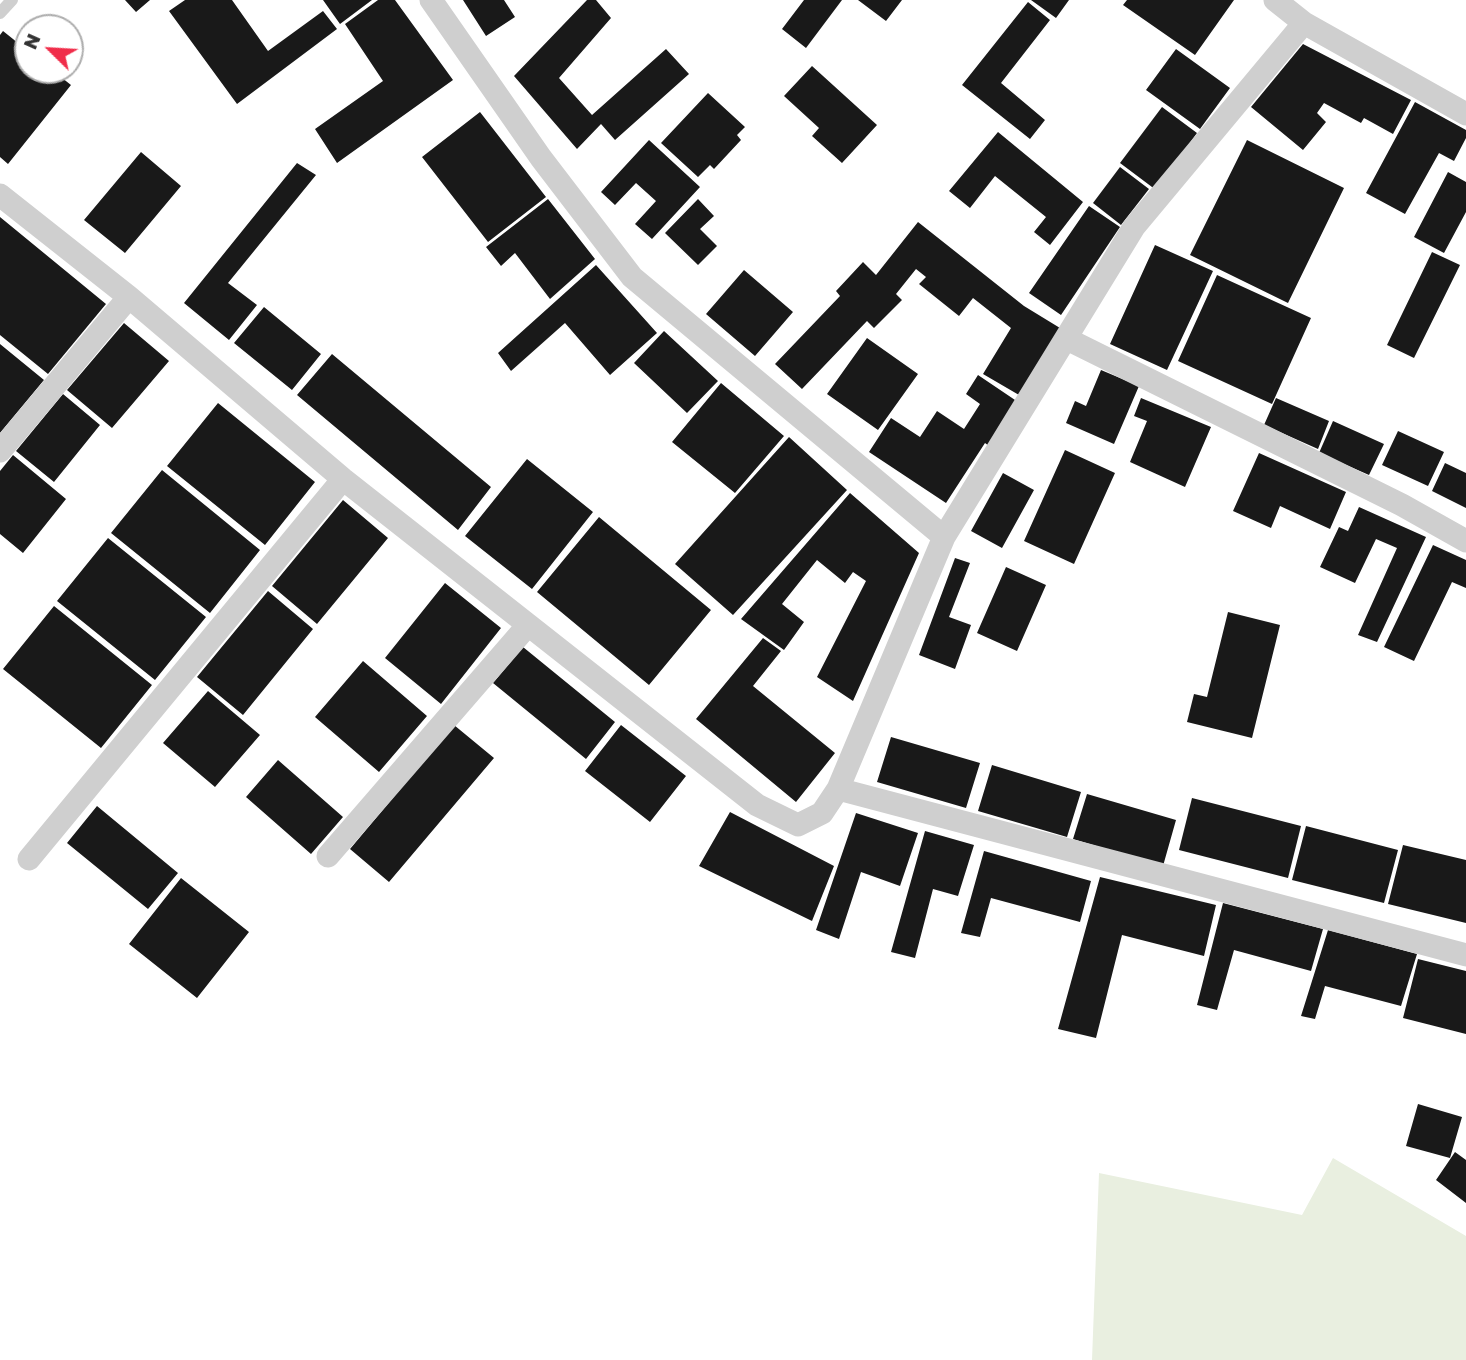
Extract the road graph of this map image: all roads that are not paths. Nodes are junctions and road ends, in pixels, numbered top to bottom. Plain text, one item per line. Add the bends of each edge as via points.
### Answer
1 (12, 0) edge
2 (431, 0) edge
3 (1275, 0) edge
4 (0, 13) edge
5 (1304, 23) junction
6 (1466, 114) edge
7 (0, 195) edge
8 (129, 297) junction
9 (1067, 339) junction
10 (0, 451) edge
11 (343, 479) junction
12 (944, 537) junction
13 (1466, 541) edge
14 (528, 625) junction
15 (838, 789) junction
16 (328, 856) dead end
17 (29, 859) dead end
18 (1466, 955) edge

1 - 4 lane
2 - 12 street via 541,158 632,277
3 - 5 street
5 - 6 street
5 - 9 street via 1134,227
7 - 8 street
8 - 10 street
8 - 11 street
9 - 12 street
9 - 13 street
11 - 14 street
11 - 17 street
12 - 15 street
14 - 15 street via 766,812 798,825 822,813
14 - 16 street
15 - 18 street

